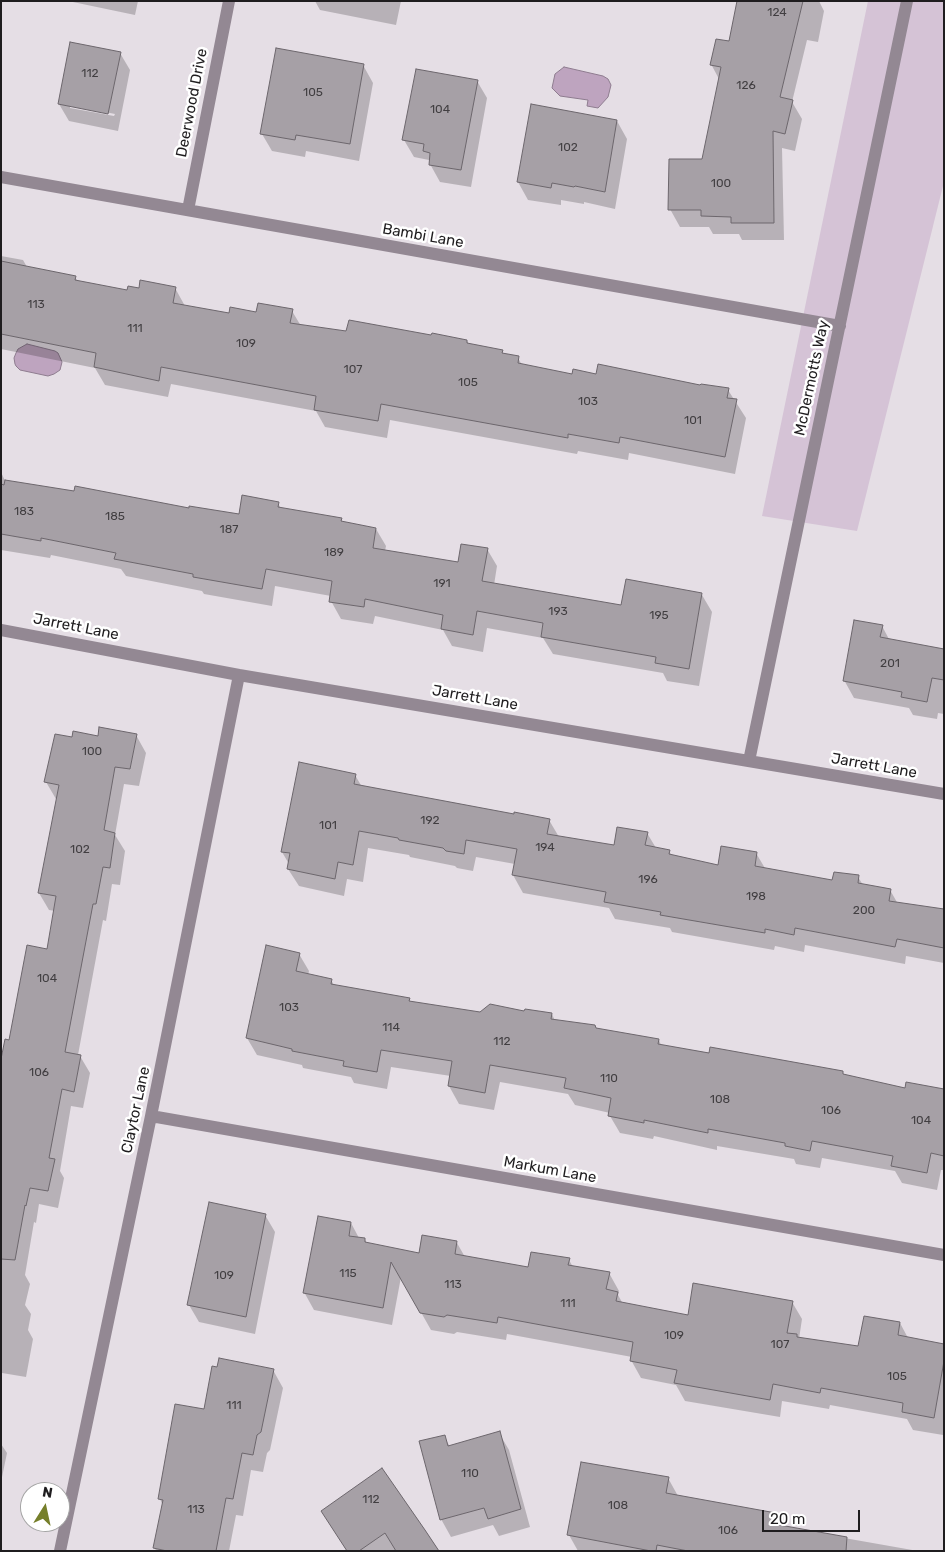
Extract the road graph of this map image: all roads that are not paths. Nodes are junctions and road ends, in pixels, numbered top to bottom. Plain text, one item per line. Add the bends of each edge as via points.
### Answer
1 (229, 1) edge
2 (907, 1) edge
3 (1, 177) edge
4 (188, 210) junction
5 (840, 326) junction
6 (1, 630) edge
7 (240, 674) junction
8 (749, 760) junction
9 (944, 794) edge
10 (151, 1116) junction
11 (944, 1255) edge
12 (60, 1551) edge

1 - 4 street, Deerwood Drive
2 - 5 street, McDermotts Way
3 - 4 street, Bambi Lane
4 - 5 street, Bambi Lane
5 - 8 street, McDermotts Way
6 - 7 street, Jarrett Lane
7 - 8 street, Jarrett Lane
7 - 10 street, Claytor Lane
8 - 9 street, Jarrett Lane
10 - 11 street, Markum Lane
10 - 12 street, Claytor Lane

